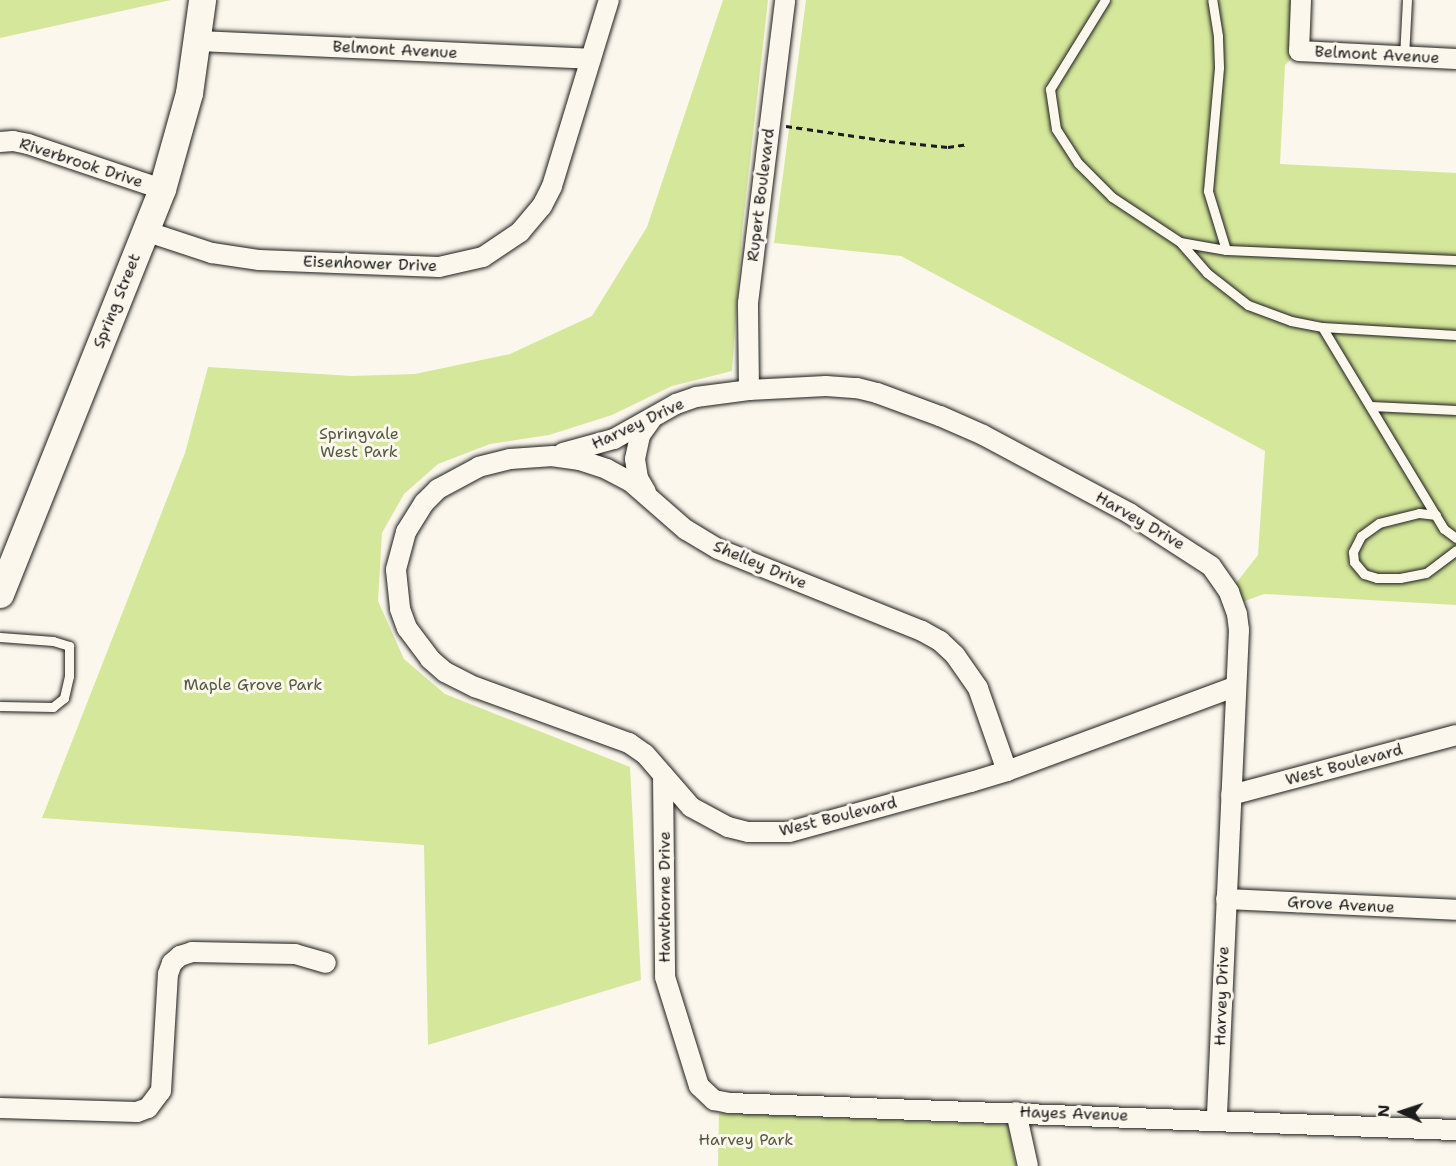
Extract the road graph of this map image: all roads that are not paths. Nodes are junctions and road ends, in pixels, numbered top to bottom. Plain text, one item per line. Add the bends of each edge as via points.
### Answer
1 (202, 0) edge
2 (609, 0) edge
3 (784, 0) edge
4 (1105, 0) edge
5 (1212, 0) edge
6 (1301, 0) edge
7 (1407, 0) edge
8 (198, 41) junction
9 (1404, 57) junction
10 (591, 59) junction
11 (1456, 59) edge
12 (0, 142) edge
13 (162, 189) junction
14 (144, 231) junction
15 (1180, 242) junction
16 (1226, 250) junction
17 (1456, 260) edge
18 (1322, 327) junction
19 (1456, 335) edge
20 (749, 390) junction
21 (1371, 406) junction
22 (1456, 410) edge
23 (658, 414) junction
24 (539, 456) junction
25 (652, 499) junction
26 (424, 503) joint
27 (1436, 514) junction
28 (1456, 538) edge
29 (1456, 550) edge
30 (0, 594) edge
31 (0, 637) edge
32 (1234, 687) junction
33 (0, 706) edge
34 (1456, 735) edge
35 (1007, 771) junction
36 (663, 775) junction
37 (1231, 795) junction
38 (1226, 899) junction
39 (1456, 910) edge
40 (326, 963) dead end
41 (699, 1086) joint
42 (0, 1108) edge
43 (1016, 1112) junction
44 (1217, 1119) junction
45 (1456, 1130) edge
46 (1028, 1166) edge

1 - 8 main road, Spring Street
2 - 10 street, Eisenhower Drive
3 - 20 street, Rupert Boulevard via 748,303
4 - 15 lane via 1050,88 1056,129 1078,163 1112,197
5 - 16 lane via 1219,67 1208,191
6 - 9 street, Belmont Avenue via 1299,51
7 - 9 lane
8 - 10 street, Belmont Avenue
8 - 13 main road, Spring Street via 189,93
9 - 11 street, Belmont Avenue
10 - 14 street, Eisenhower Drive via 552,186 542,206 520,232 483,257 439,267 259,260 212,253
12 - 13 street, Riverbrook Drive via 28,144
13 - 14 main road, Spring Street
14 - 30 main road, Spring Street
15 - 16 lane
15 - 18 lane via 1207,273 1248,305 1291,321
16 - 17 lane
18 - 19 lane
18 - 21 lane
20 - 23 street, Harvey Drive via 696,397
20 - 32 street, Harvey Drive via 841,386 877,393 983,435 1164,534 1211,566 1229,592 1239,630
21 - 22 lane
21 - 27 lane
23 - 24 street, Harvey Drive via 596,446
23 - 25 street via 640,435 635,459 638,478
24 - 25 street, Shelley Drive via 573,459 607,469
24 - 26 street, Shelley Drive via 479,467 455,478
25 - 35 street, Shelley Drive via 686,530 718,549 940,641 962,662 978,688
26 - 36 street, West Boulevard via 399,552 396,590 407,628 430,659 445,672 475,687 629,743
27 - 28 lane via 1444,529
27 - 29 lane via 1419,513 1379,523 1361,536 1353,552 1354,562 1364,574 1400,578 1426,573
31 - 33 lane via 69,646 69,676 64,698 53,706
32 - 35 street, West Boulevard
32 - 37 street, Harvey Drive
34 - 37 street, West Boulevard
35 - 36 street, West Boulevard via 789,832 769,834 728,827 709,818 691,807
36 - 41 street, Hawthorne Drive via 665,977
37 - 38 street, Harvey Drive
38 - 39 street, Grove Avenue
38 - 44 street, Harvey Drive
40 - 42 street via 296,954 192,951 180,956 168,974 161,1091 148,1108 137,1112
41 - 43 street, Hayes Avenue via 714,1100 729,1103
43 - 44 street, Hayes Avenue
43 - 46 street
44 - 45 street, Hayes Avenue

